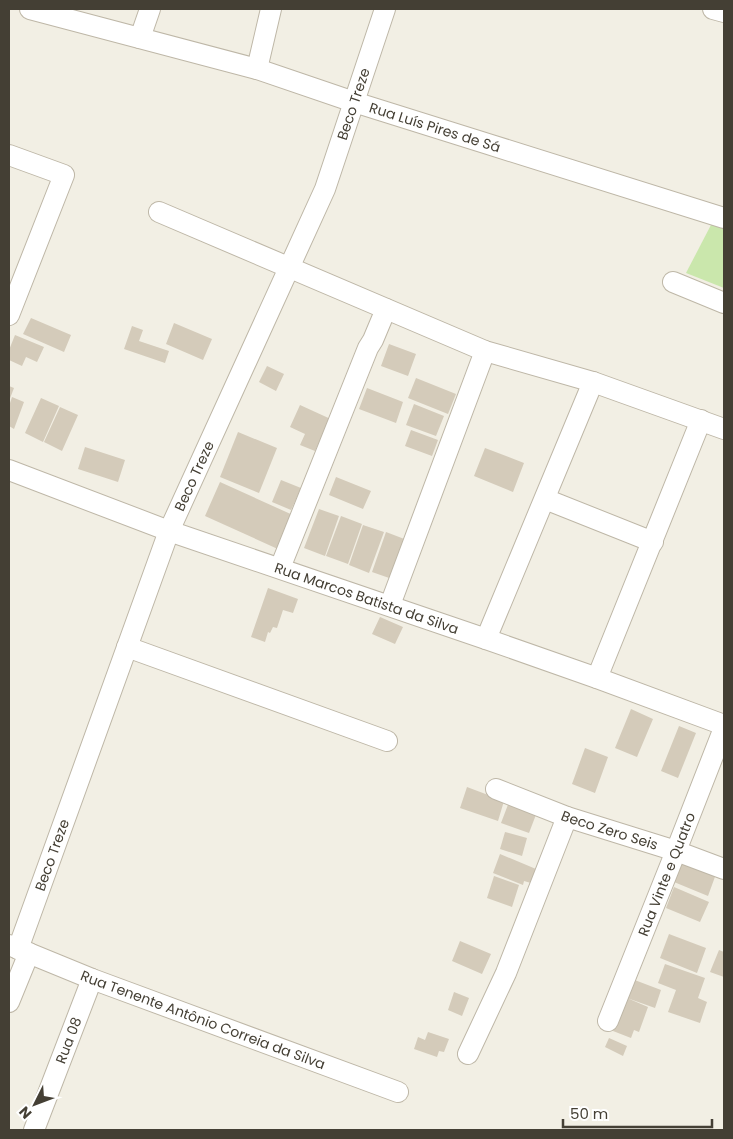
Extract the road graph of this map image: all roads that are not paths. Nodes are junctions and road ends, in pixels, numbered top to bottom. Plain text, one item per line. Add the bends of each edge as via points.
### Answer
1 (33, 9) edge
2 (150, 9) edge
3 (271, 9) edge
4 (385, 9) edge
5 (713, 9) edge
6 (724, 12) edge
7 (140, 38) junction
8 (257, 69) junction
9 (354, 102) junction
10 (9, 155) edge
11 (159, 212) dead end
12 (724, 218) edge
13 (289, 268) junction
14 (674, 282) dead end
15 (724, 303) edge
16 (386, 309) junction
17 (9, 315) edge
18 (485, 351) junction
19 (593, 382) junction
20 (701, 420) junction
21 (724, 429) edge
22 (9, 470) edge
23 (545, 499) junction
24 (169, 531) junction
25 (653, 542) junction
26 (280, 568) junction
27 (390, 605) junction
28 (486, 639) junction
29 (127, 647) junction
30 (597, 678) junction
31 (724, 726) edge
32 (387, 741) dead end
33 (496, 789) dead end
34 (567, 817) junction
35 (676, 851) junction
36 (724, 869) edge
37 (19, 949) edge
38 (92, 979) junction
39 (9, 1002) edge
40 (608, 1021) dead end
41 (468, 1054) dead end
42 (398, 1092) dead end
43 (34, 1130) edge

1 - 7 street, Rua Luís Pires de Sá
2 - 7 street
3 - 8 street
4 - 9 street, Beco Treze
5 - 6 street
7 - 8 street, Rua Luís Pires de Sá
8 - 9 street, Rua Luís Pires de Sá
9 - 12 street, Rua Luís Pires de Sá
9 - 13 street, Beco Treze via 325,189
10 - 17 street via 64,175
11 - 13 street
13 - 16 street
13 - 24 street, Beco Treze
14 - 15 street
16 - 18 street
16 - 26 street
18 - 19 street
18 - 27 street
19 - 20 street
19 - 23 street
20 - 21 street
20 - 25 street
22 - 24 street, Rua Marcos Batista da Silva
23 - 25 street
23 - 28 street
24 - 26 street, Rua Marcos Batista da Silva
24 - 29 street, Beco Treze
25 - 30 street
26 - 27 street, Rua Marcos Batista da Silva
27 - 28 street, Rua Marcos Batista da Silva
28 - 30 street, Rua Marcos Batista da Silva
29 - 32 street
29 - 37 street, Beco Treze
30 - 31 street, Rua Marcos Batista da Silva
31 - 35 street, Rua Vinte e Quatro
33 - 34 street, Beco Zero Seis
34 - 35 street, Beco Zero Seis
34 - 41 street via 506,973
35 - 36 street, Beco Zero Seis
35 - 40 street, Rua Vinte e Quatro
37 - 38 street, Rua Tenente Antônio Correia da Silva
37 - 39 street, Beco Treze
38 - 42 street, Rua Tenente Antônio Correia da Silva
38 - 43 street, Rua 08

